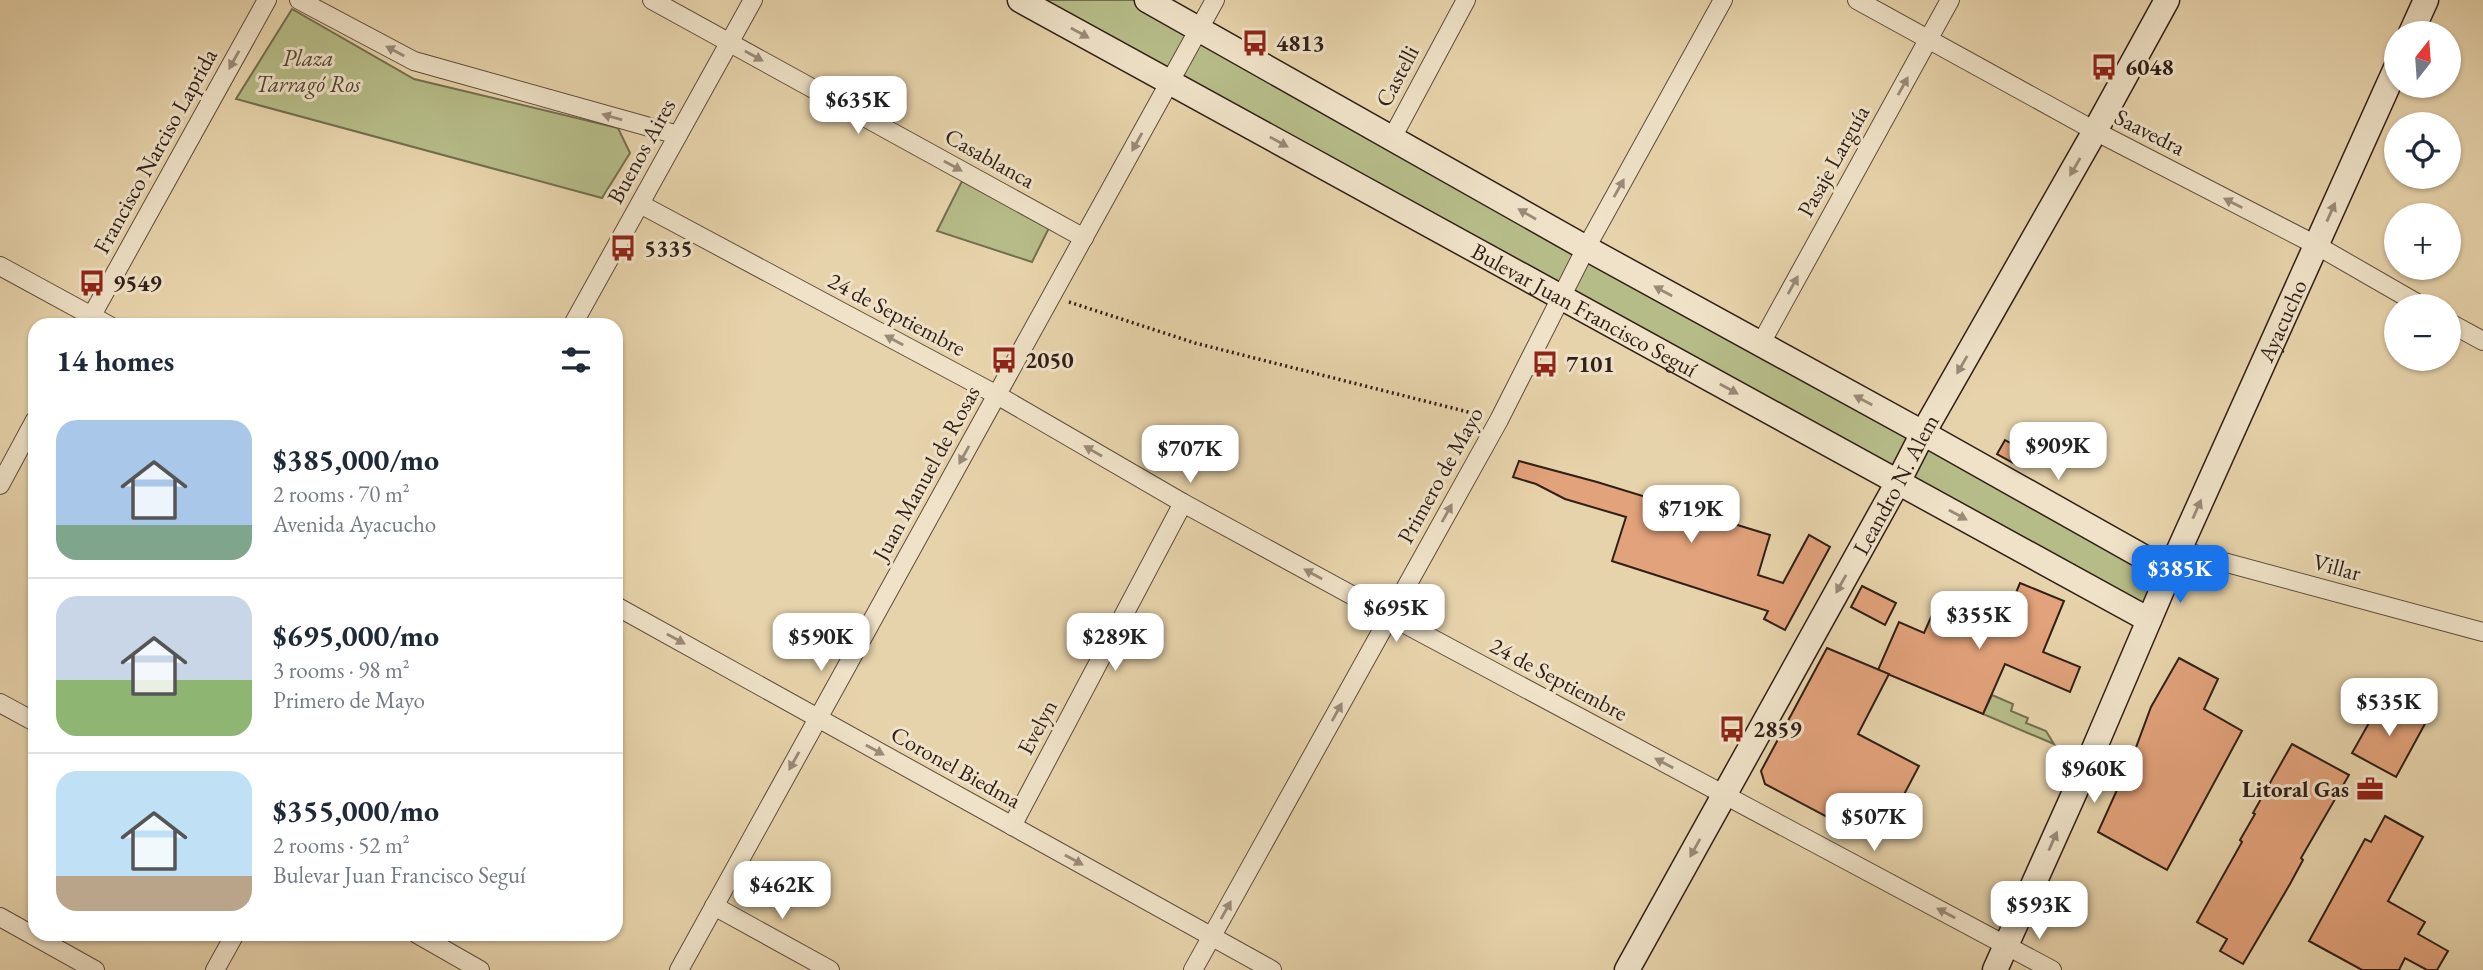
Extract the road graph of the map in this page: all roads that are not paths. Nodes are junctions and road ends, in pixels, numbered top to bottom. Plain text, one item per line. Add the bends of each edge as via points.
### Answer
1 (267, 0) edge
2 (299, 0) edge
3 (652, 0) edge
4 (753, 0) edge
5 (1020, 0) edge
6 (1147, 0) edge
7 (1215, 0) edge
8 (1466, 0) edge
9 (1723, 0) edge
10 (1857, 0) edge
11 (1950, 0) edge
12 (2167, 0) edge
13 (2426, 0) edge
14 (2416, 21) edge
15 (1199, 28) junction
16 (1928, 39) junction
17 (729, 43) junction
18 (1170, 82) junction
19 (2384, 95) edge
20 (2095, 131) junction
21 (678, 135) junction
22 (1392, 138) junction
23 (640, 204) junction
24 (1084, 238) junction
25 (2316, 245) junction
26 (1586, 248) junction
27 (0, 266) edge
28 (2401, 294) edge
29 (1562, 298) junction
30 (86, 318) edge
31 (90, 318) edge
32 (576, 318) edge
33 (2461, 328) edge
34 (2483, 341) edge
35 (1760, 345) junction
36 (997, 395) junction
37 (28, 433) edge
38 (1923, 433) junction
39 (1898, 482) junction
40 (0, 485) edge
41 (1183, 503) junction
42 (2174, 561) junction
43 (623, 610) edge
44 (1390, 617) junction
45 (2149, 620) junction
46 (2483, 632) edge
47 (0, 702) edge
48 (28, 718) edge
49 (818, 719) junction
50 (1724, 795) junction
51 (1012, 826) junction
52 (715, 906) junction
53 (0, 917) edge
54 (28, 933) edge
55 (1212, 937) junction
56 (43, 941) edge
57 (230, 941) edge
58 (429, 941) edge
59 (2007, 945) junction
60 (95, 970) edge
61 (215, 970) edge
62 (480, 970) edge
63 (679, 970) edge
64 (830, 970) edge
65 (1193, 970) edge
66 (1272, 970) edge
67 (1627, 970) edge
68 (1995, 970) edge
69 (2052, 970) edge

1 -> 31 street, Francisco Narciso Laprida
21 -> 2 street via 414,61
3 - 17 street, Casablanca
4 - 17 street, Buenos Aires
5 -> 18 main road, Bulevar Juan Francisco Seguí
6 - 15 main road
7 - 15 street, Juan Manuel de Rosas
8 - 22 street, Castelli
26 -> 9 street, Primero de Mayo
10 - 16 street, Saavedra
11 - 16 street, Pasaje Larguía
12 - 20 main road, Leandro N. Alem
13 - 14 main road
15 - 18 street, Juan Manuel de Rosas
15 - 22 main road
16 - 20 street, Saavedra
35 -> 16 street, Pasaje Larguía
17 - 21 street, Buenos Aires
17 -> 24 street, Casablanca
18 -> 24 street, Juan Manuel de Rosas
18 -> 29 main road, Bulevar Juan Francisco Seguí
25 -> 19 main road, Ayacucho
25 -> 20 street, Saavedra
20 -> 38 main road, Leandro N. Alem
21 - 23 street, Buenos Aires
26 -> 22 main road
23 - 32 street, Buenos Aires
36 -> 23 street, 24 de Septiembre
24 - 36 street, Juan Manuel de Rosas
25 - 28 street, Saavedra
42 -> 25 main road, Ayacucho
26 - 29 street, Primero de Mayo
35 -> 26 main road
27 - 30 street
29 -> 39 main road, Bulevar Juan Francisco Seguí
44 -> 29 street, Primero de Mayo
33 - 34 street
38 -> 35 main road
41 -> 36 street, 24 de Septiembre
36 -> 49 street, Juan Manuel de Rosas
37 - 40 street
38 - 39 main road, Leandro N. Alem
38 - 42 main road
39 -> 45 main road, Bulevar Juan Francisco Seguí
39 -> 50 main road, Leandro N. Alem
44 -> 41 street, 24 de Septiembre
41 - 51 street, Evelyn
42 - 45 main road, Ayacucho
42 - 46 street, Villar
43 -> 49 street, Coronel Biedma
50 -> 44 street, 24 de Septiembre
55 -> 44 street, Primero de Mayo
59 -> 45 main road, Ayacucho
47 - 48 street
49 -> 51 street, Coronel Biedma
49 -> 52 street, Juan Manuel de Rosas
59 -> 50 street, 24 de Septiembre
50 -> 67 main road, Leandro N. Alem
51 -> 55 street, Coronel Biedma
52 - 63 street, Juan Manuel de Rosas
52 - 64 street
53 - 54 street
55 - 65 street, Primero de Mayo
55 - 66 street, Coronel Biedma
56 - 60 street
57 - 61 street
58 - 62 street
59 - 68 main road, Ayacucho
59 - 69 street, 24 de Septiembre

